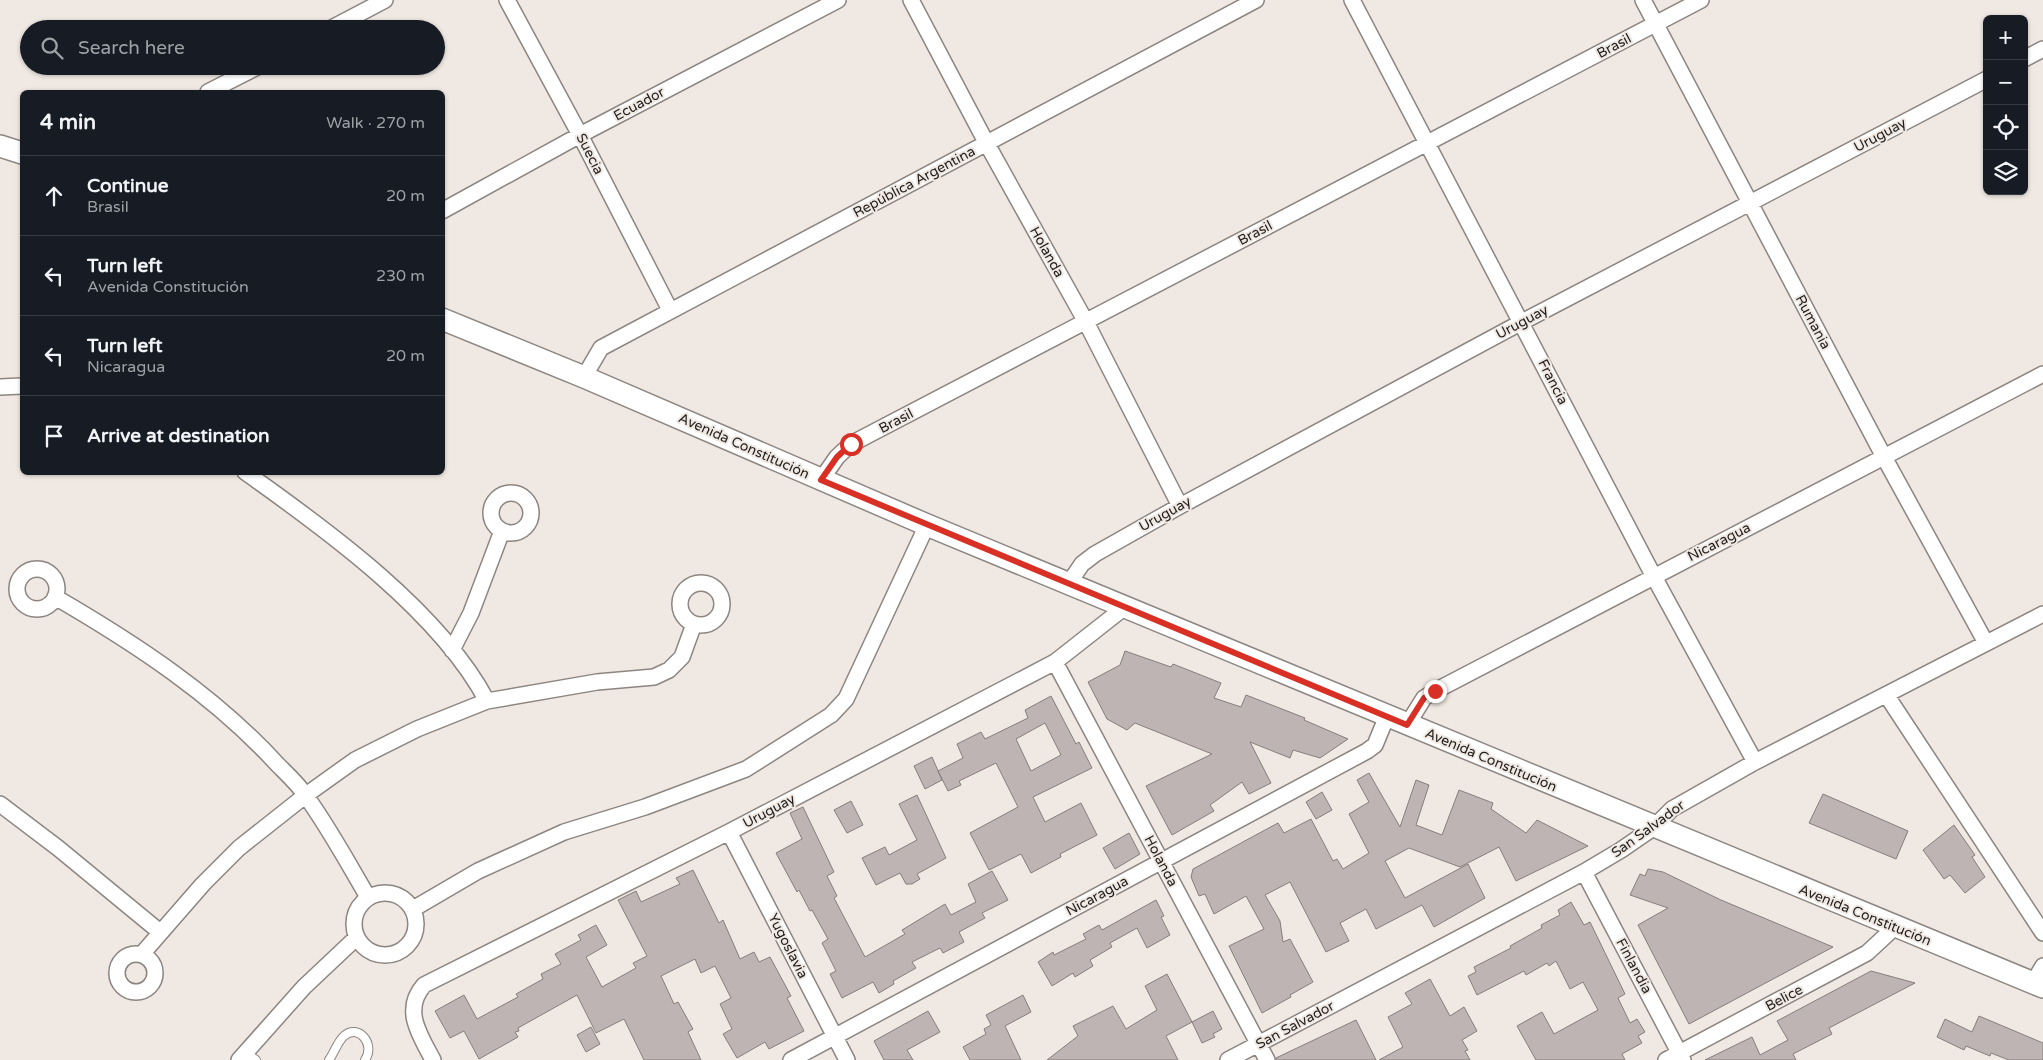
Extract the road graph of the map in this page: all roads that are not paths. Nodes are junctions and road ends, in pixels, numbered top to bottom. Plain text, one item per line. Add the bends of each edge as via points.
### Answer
1 (385, 0) edge
2 (507, 0) edge
3 (838, 0) edge
4 (911, 0) edge
5 (1256, 0) edge
6 (1352, 0) edge
7 (1643, 0) edge
8 (1701, 0) edge
9 (347, 20) edge
10 (1656, 24) junction
11 (2043, 49) edge
12 (2028, 57) edge
13 (241, 75) edge
14 (1983, 81) edge
15 (212, 90) edge
16 (580, 135) junction
17 (1428, 143) junction
18 (987, 144) junction
19 (0, 146) edge
20 (20, 152) edge
21 (1751, 203) junction
22 (445, 209) edge
23 (670, 310) junction
24 (445, 320) edge
25 (1086, 322) junction
26 (1522, 322) junction
27 (2043, 374) edge
28 (584, 377) junction
29 (20, 386) edge
30 (0, 387) edge
31 (1884, 458) junction
32 (249, 475) edge
33 (821, 480) junction
34 (1180, 506) junction
35 (927, 525) junction
36 (502, 531) dead end
37 (1653, 575) junction
38 (1069, 583) junction
39 (55, 597) dead end
40 (1125, 607) junction
41 (2043, 614) edge
42 (694, 624) dead end
43 (1986, 643) junction
44 (452, 650) junction
45 (1055, 662) junction
46 (1887, 696) junction
47 (487, 701) junction
48 (1387, 716) junction
49 (1407, 725) junction
50 (1755, 762) junction
51 (306, 795) junction
52 (0, 804) edge
53 (1653, 828) junction
54 (729, 832) junction
55 (1161, 861) junction
56 (1584, 872) junction
57 (368, 897) junction
58 (413, 909) junction
59 (1895, 927) junction
60 (160, 932) junction
61 (2043, 933) edge
62 (356, 938) junction
63 (142, 954) dead end
64 (2040, 979) edge
65 (835, 1037) junction
66 (1258, 1044) junction
67 (246, 1058) edge
68 (1676, 1058) edge
69 (329, 1060) edge
70 (366, 1060) edge
71 (433, 1060) edge
72 (792, 1060) edge
73 (847, 1060) edge
74 (1228, 1060) edge
75 (1267, 1060) edge

1 - 9 street
2 - 16 street, Suecia
3 - 16 street, Ecuador
4 - 18 street, Holanda
5 - 18 street, República Argentina
6 - 17 street, Francia
7 - 10 street, Rumania
8 - 10 street, Brasil
10 - 17 street, Brasil
10 - 21 street, Rumania
11 - 12 street
13 - 15 street
14 - 21 street, Uruguay
16 - 22 street, Ecuador
16 - 23 street, Suecia
17 - 25 street, Brasil
17 - 26 street, Francia
18 - 23 street, República Argentina
18 - 25 street, Holanda
19 - 20 main road
21 - 26 street, Uruguay
21 - 31 street, Rumania
23 - 28 street, República Argentina via 601,348
24 - 28 main road, Avenida Constitución
25 - 33 street, Brasil via 851,444
25 - 34 street, Holanda
26 - 34 street, Uruguay
26 - 37 street, Francia
27 - 31 street, Nicaragua
28 - 33 main road, Avenida Constitución
29 - 30 street
31 - 37 street, Nicaragua
31 - 43 street, Rumania
32 - 44 street via 364,562
33 - 35 main road, Avenida Constitución
34 - 38 street, Uruguay via 1095,554 1082,564
35 - 38 main road, Avenida Constitución
35 - 58 street via 846,699 831,715 746,769 645,807 556,835 478,871
36 - 44 street via 471,613
37 - 49 street, Nicaragua via 1435,691 1424,698
37 - 50 street, Francia
38 - 40 main road, Avenida Constitución
39 - 51 street via 158,662 220,708
40 - 45 street, Uruguay
40 - 48 main road, Avenida Constitución
41 - 43 street, San Salvador
42 - 47 street via 682,657 669,670 654,677 597,682
43 - 46 street, San Salvador
44 - 47 street
45 - 54 street, Uruguay
45 - 55 street, Holanda
46 - 50 street, San Salvador
46 - 61 street
47 - 51 street via 417,729 355,760
48 - 49 main road, Avenida Constitución
48 - 55 street, Nicaragua via 1375,745 1367,751
49 - 53 main road, Avenida Constitución
50 - 53 street, San Salvador via 1672,809
51 - 57 street
51 - 60 street via 239,848
52 - 60 street
53 - 56 street, San Salvador
53 - 59 main road, Avenida Constitución
54 - 65 street, Yugoslavia
54 - 71 street, Uruguay via 424,985 413,1007 414,1024
55 - 65 street, Nicaragua
55 - 66 street, Holanda
56 - 66 street, San Salvador
56 - 68 street, Finlandia
57 - 58 street via 378,893 398,895
57 - 62 street via 361,903 353,920
58 - 62 street via 416,918 413,938 399,952 380,955 362,946
59 - 64 main road, Avenida Constitución
59 - 68 street, Belice via 1867,953
60 - 63 street
62 - 67 street via 304,987
65 - 72 street, Nicaragua
65 - 73 street, Yugoslavia
66 - 74 street, San Salvador
66 - 75 street, Holanda
69 - 70 lane via 344,1035 353,1032 362,1035 369,1043 370,1054

